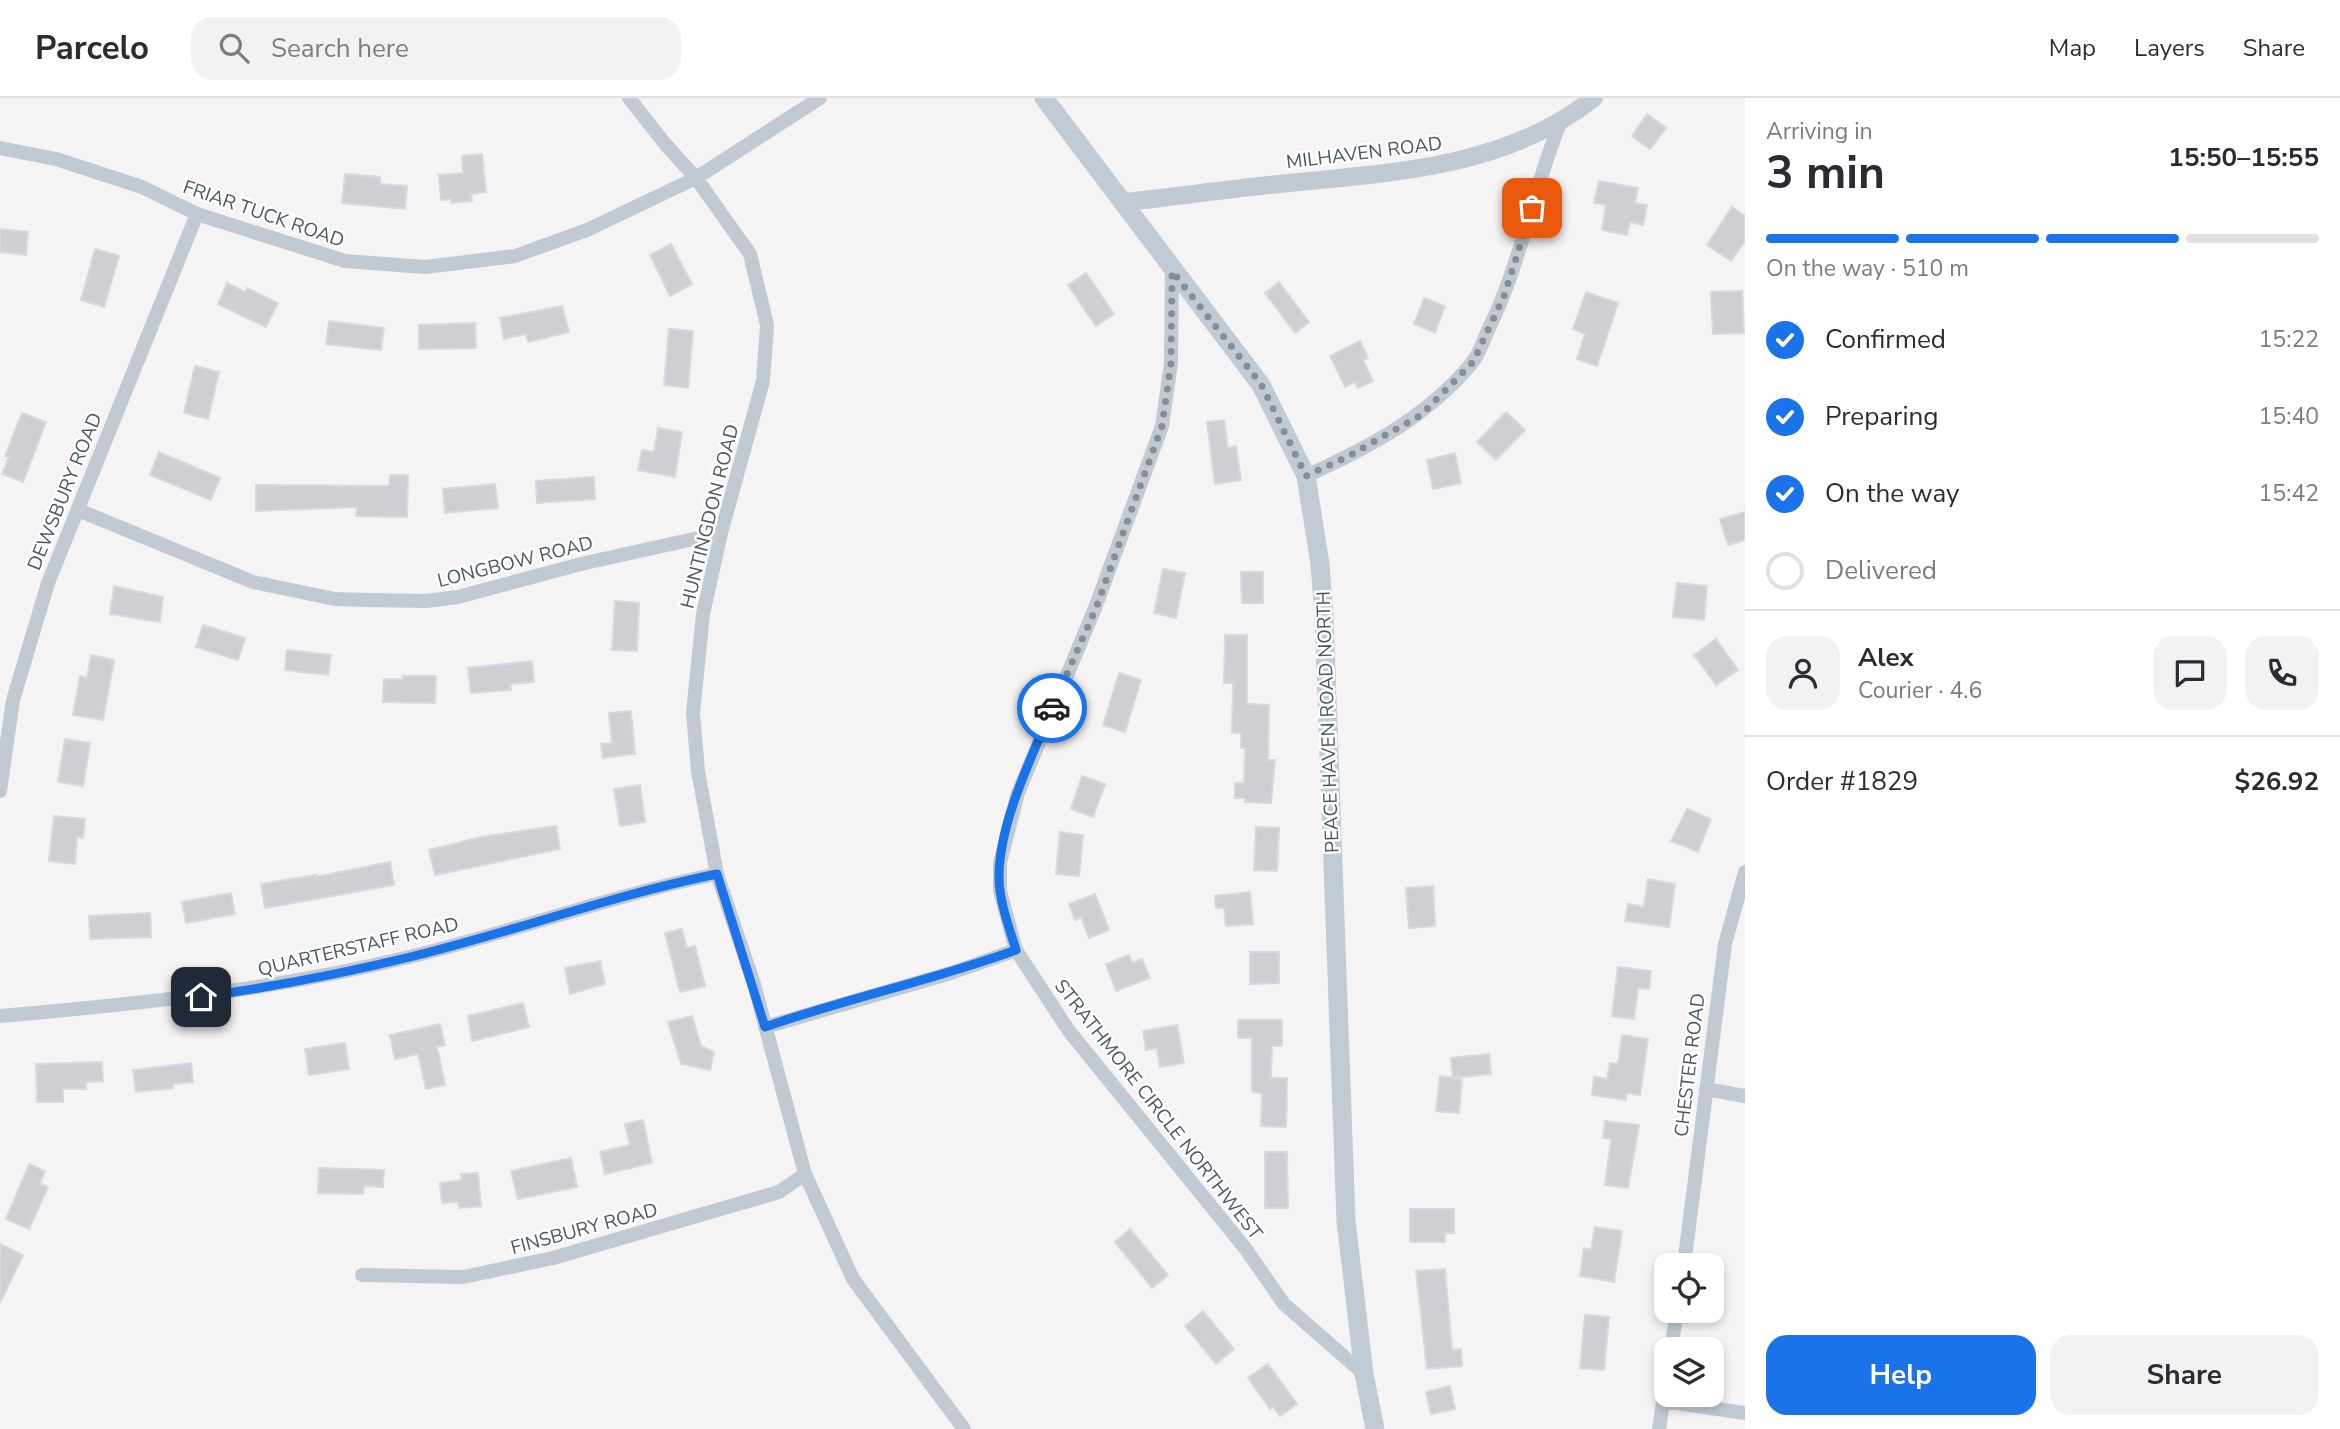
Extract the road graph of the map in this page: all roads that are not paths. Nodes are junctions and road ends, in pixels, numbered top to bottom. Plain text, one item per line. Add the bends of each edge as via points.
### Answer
1 (629, 98) edge
2 (820, 98) edge
3 (1044, 98) edge
4 (1594, 98) edge
5 (1562, 121) junction
6 (0, 148) edge
7 (696, 178) junction
8 (1125, 202) junction
9 (197, 215) junction
10 (1172, 271) junction
11 (1306, 476) junction
12 (78, 510) junction
13 (721, 533) junction
14 (0, 791) edge
15 (1745, 872) edge
16 (717, 874) junction
17 (1016, 950) junction
18 (0, 1016) edge
19 (765, 1027) junction
20 (1706, 1089) junction
21 (1745, 1096) edge
22 (805, 1174) junction
23 (1686, 1253) edge
24 (362, 1275) dead end
25 (1364, 1374) junction
26 (1662, 1407) edge
27 (1708, 1407) edge
28 (1745, 1412) edge
29 (964, 1429) edge
30 (1375, 1429) edge
31 (1659, 1429) edge

1 - 7 street, HUNTINGDON ROAD
2 - 7 street, FRIAR TUCK ROAD
3 - 8 main road, PEACE HAVEN ROAD NORTH
4 - 5 street, MILHAVEN ROAD
5 - 8 street, MILHAVEN ROAD via 1469,159 1404,171
5 - 11 street via 1542,168 1504,296 1473,362 1421,415
6 - 9 street, FRIAR TUCK ROAD via 56,159 142,187
7 - 9 street, FRIAR TUCK ROAD via 587,230 515,256 425,267 345,261
7 - 13 street, HUNTINGDON ROAD via 750,254 767,325 763,381
8 - 10 main road, PEACE HAVEN ROAD NORTH
9 - 12 street, DEWSBURY ROAD
10 - 11 main road, PEACE HAVEN ROAD NORTH via 1261,384
10 - 17 street, STRATHMORE CIRCLE NORTHWEST via 1171,363 1162,426 1006,834 999,877
11 - 25 main road, PEACE HAVEN ROAD NORTH via 1324,616 1340,1114 1351,1282
12 - 13 street, LONGBOW ROAD via 253,582 335,599 458,597
12 - 14 street, DEWSBURY ROAD via 33,625 13,700
13 - 16 street, HUNTINGDON ROAD via 703,614 693,713 698,771
15 - 20 street, CHESTER ROAD via 1725,944
16 - 18 street, QUARTERSTAFF ROAD via 666,884 410,957 272,986
16 - 19 street, HUNTINGDON ROAD
17 - 19 street via 951,974
17 - 25 street, STRATHMORE CIRCLE NORTHWEST via 1069,1031 1245,1248 1284,1304
19 - 22 street, HUNTINGDON ROAD
20 - 21 street
20 - 23 street, CHESTER ROAD
22 - 24 street, FINSBURY ROAD via 779,1192 553,1258 463,1277
22 - 29 street, HUNTINGDON ROAD via 853,1279
25 - 30 main road, PEACE HAVEN ROAD NORTH
26 - 31 street
27 - 28 street

